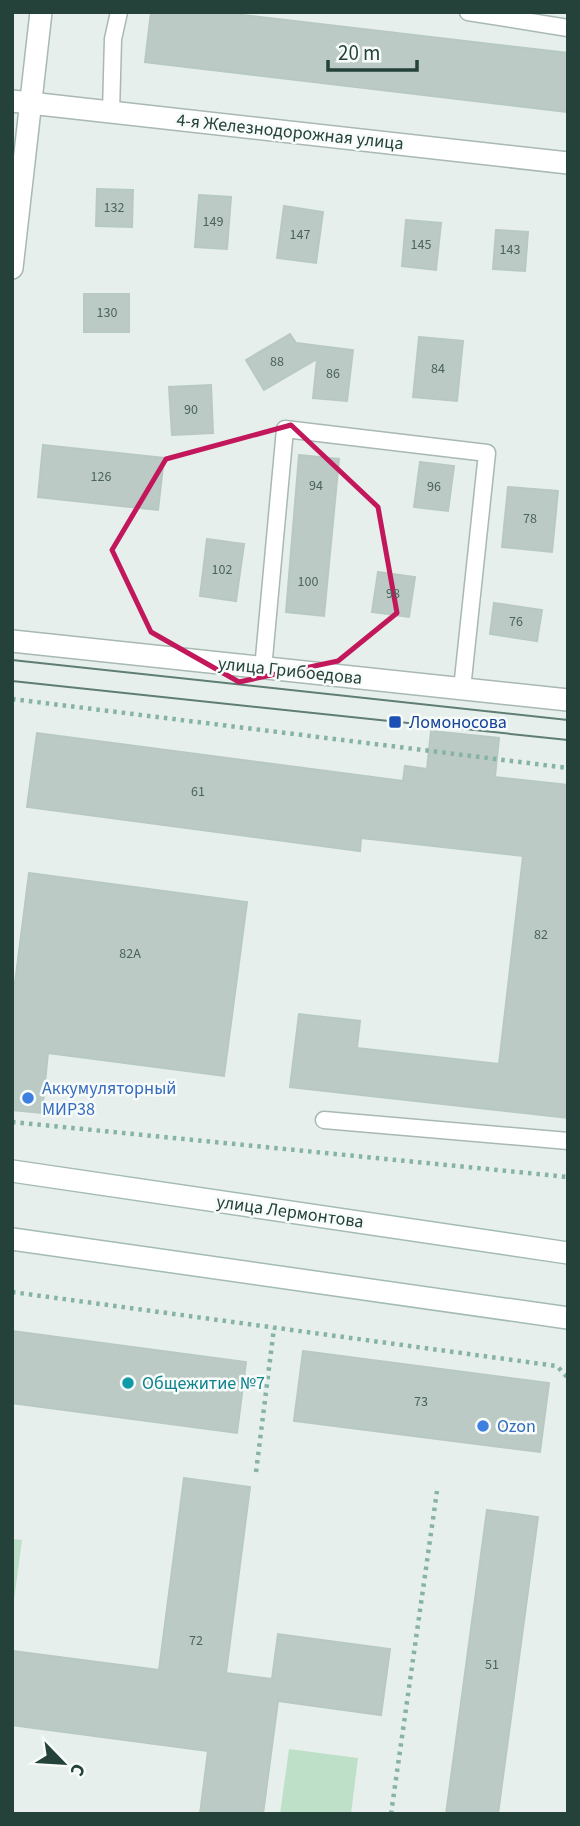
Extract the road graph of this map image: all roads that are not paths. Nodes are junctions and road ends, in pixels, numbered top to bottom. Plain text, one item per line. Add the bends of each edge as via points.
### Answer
1 (41, 12) edge
2 (119, 12) edge
3 (468, 12) edge
4 (568, 28) edge
5 (22, 102) edge
6 (111, 112) junction
7 (568, 163) edge
8 (12, 268) edge
9 (12, 641) edge
10 (263, 668) junction
11 (462, 689) junction
12 (568, 700) edge
13 (324, 1120) dead end
14 (568, 1141) edge
15 (12, 1171) edge
16 (12, 1239) edge
17 (568, 1252) edge
18 (568, 1318) edge

1 - 5 street
2 - 6 lane via 113,39
3 - 4 lane
5 - 6 street, 4-я Железнодорожная улица
5 - 8 street
6 - 7 street, 4-я Железнодорожная улица
9 - 10 street, улица Грибоедова
10 - 11 street, улица Грибоедова
10 - 11 lane via 285,429 487,453
11 - 12 street, улица Грибоедова
13 - 14 lane
15 - 17 street, улица Лермонтова
16 - 18 street

